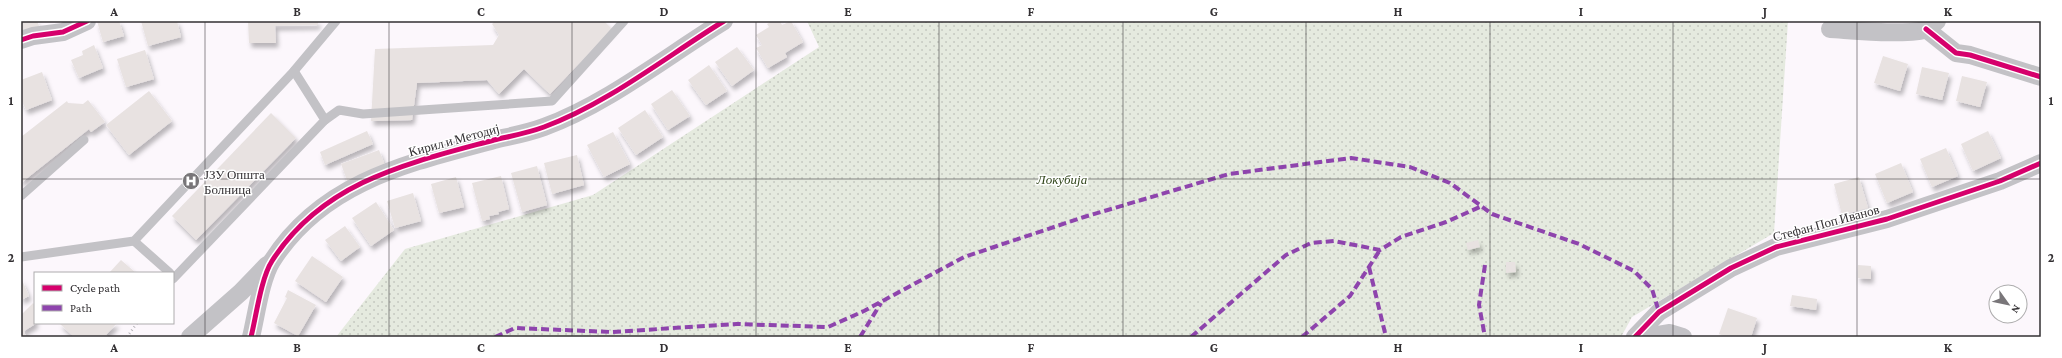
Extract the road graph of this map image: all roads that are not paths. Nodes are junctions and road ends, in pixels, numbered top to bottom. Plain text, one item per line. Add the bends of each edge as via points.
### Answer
1 (86, 21) edge
2 (336, 21) edge
3 (624, 21) edge
4 (724, 21) edge
5 (1931, 25) edge
6 (1830, 29) dead end
7 (21, 40) edge
8 (294, 71) junction
9 (2041, 77) edge
10 (325, 120) junction
11 (84, 140) dead end
12 (2041, 163) edge
13 (21, 196) edge
14 (134, 241) junction
15 (21, 257) edge
16 (271, 262) junction
17 (169, 272) edge
18 (174, 275) edge
19 (190, 337) edge
20 (251, 337) edge
21 (1635, 337) edge
22 (1646, 337) edge
23 (1683, 337) edge

1 - 7 street via 63,32
2 - 8 lane
3 - 10 lane via 552,102 363,114 339,110
4 - 16 street, Кирил и Методиј via 637,78 570,116 544,127 388,170 361,183 332,200 301,225
5 - 6 street via 1890,32
5 - 9 street via 1956,53
8 - 10 lane
8 - 14 lane
10 - 18 lane
11 - 13 lane
12 - 21 street, Стефан Поп Иванов via 2000,182 1887,219 1776,247 1731,268 1659,312
14 - 15 lane
14 - 17 lane
16 - 19 street
16 - 20 street, Кирил и Методиј via 258,299
22 - 23 street via 1670,333

